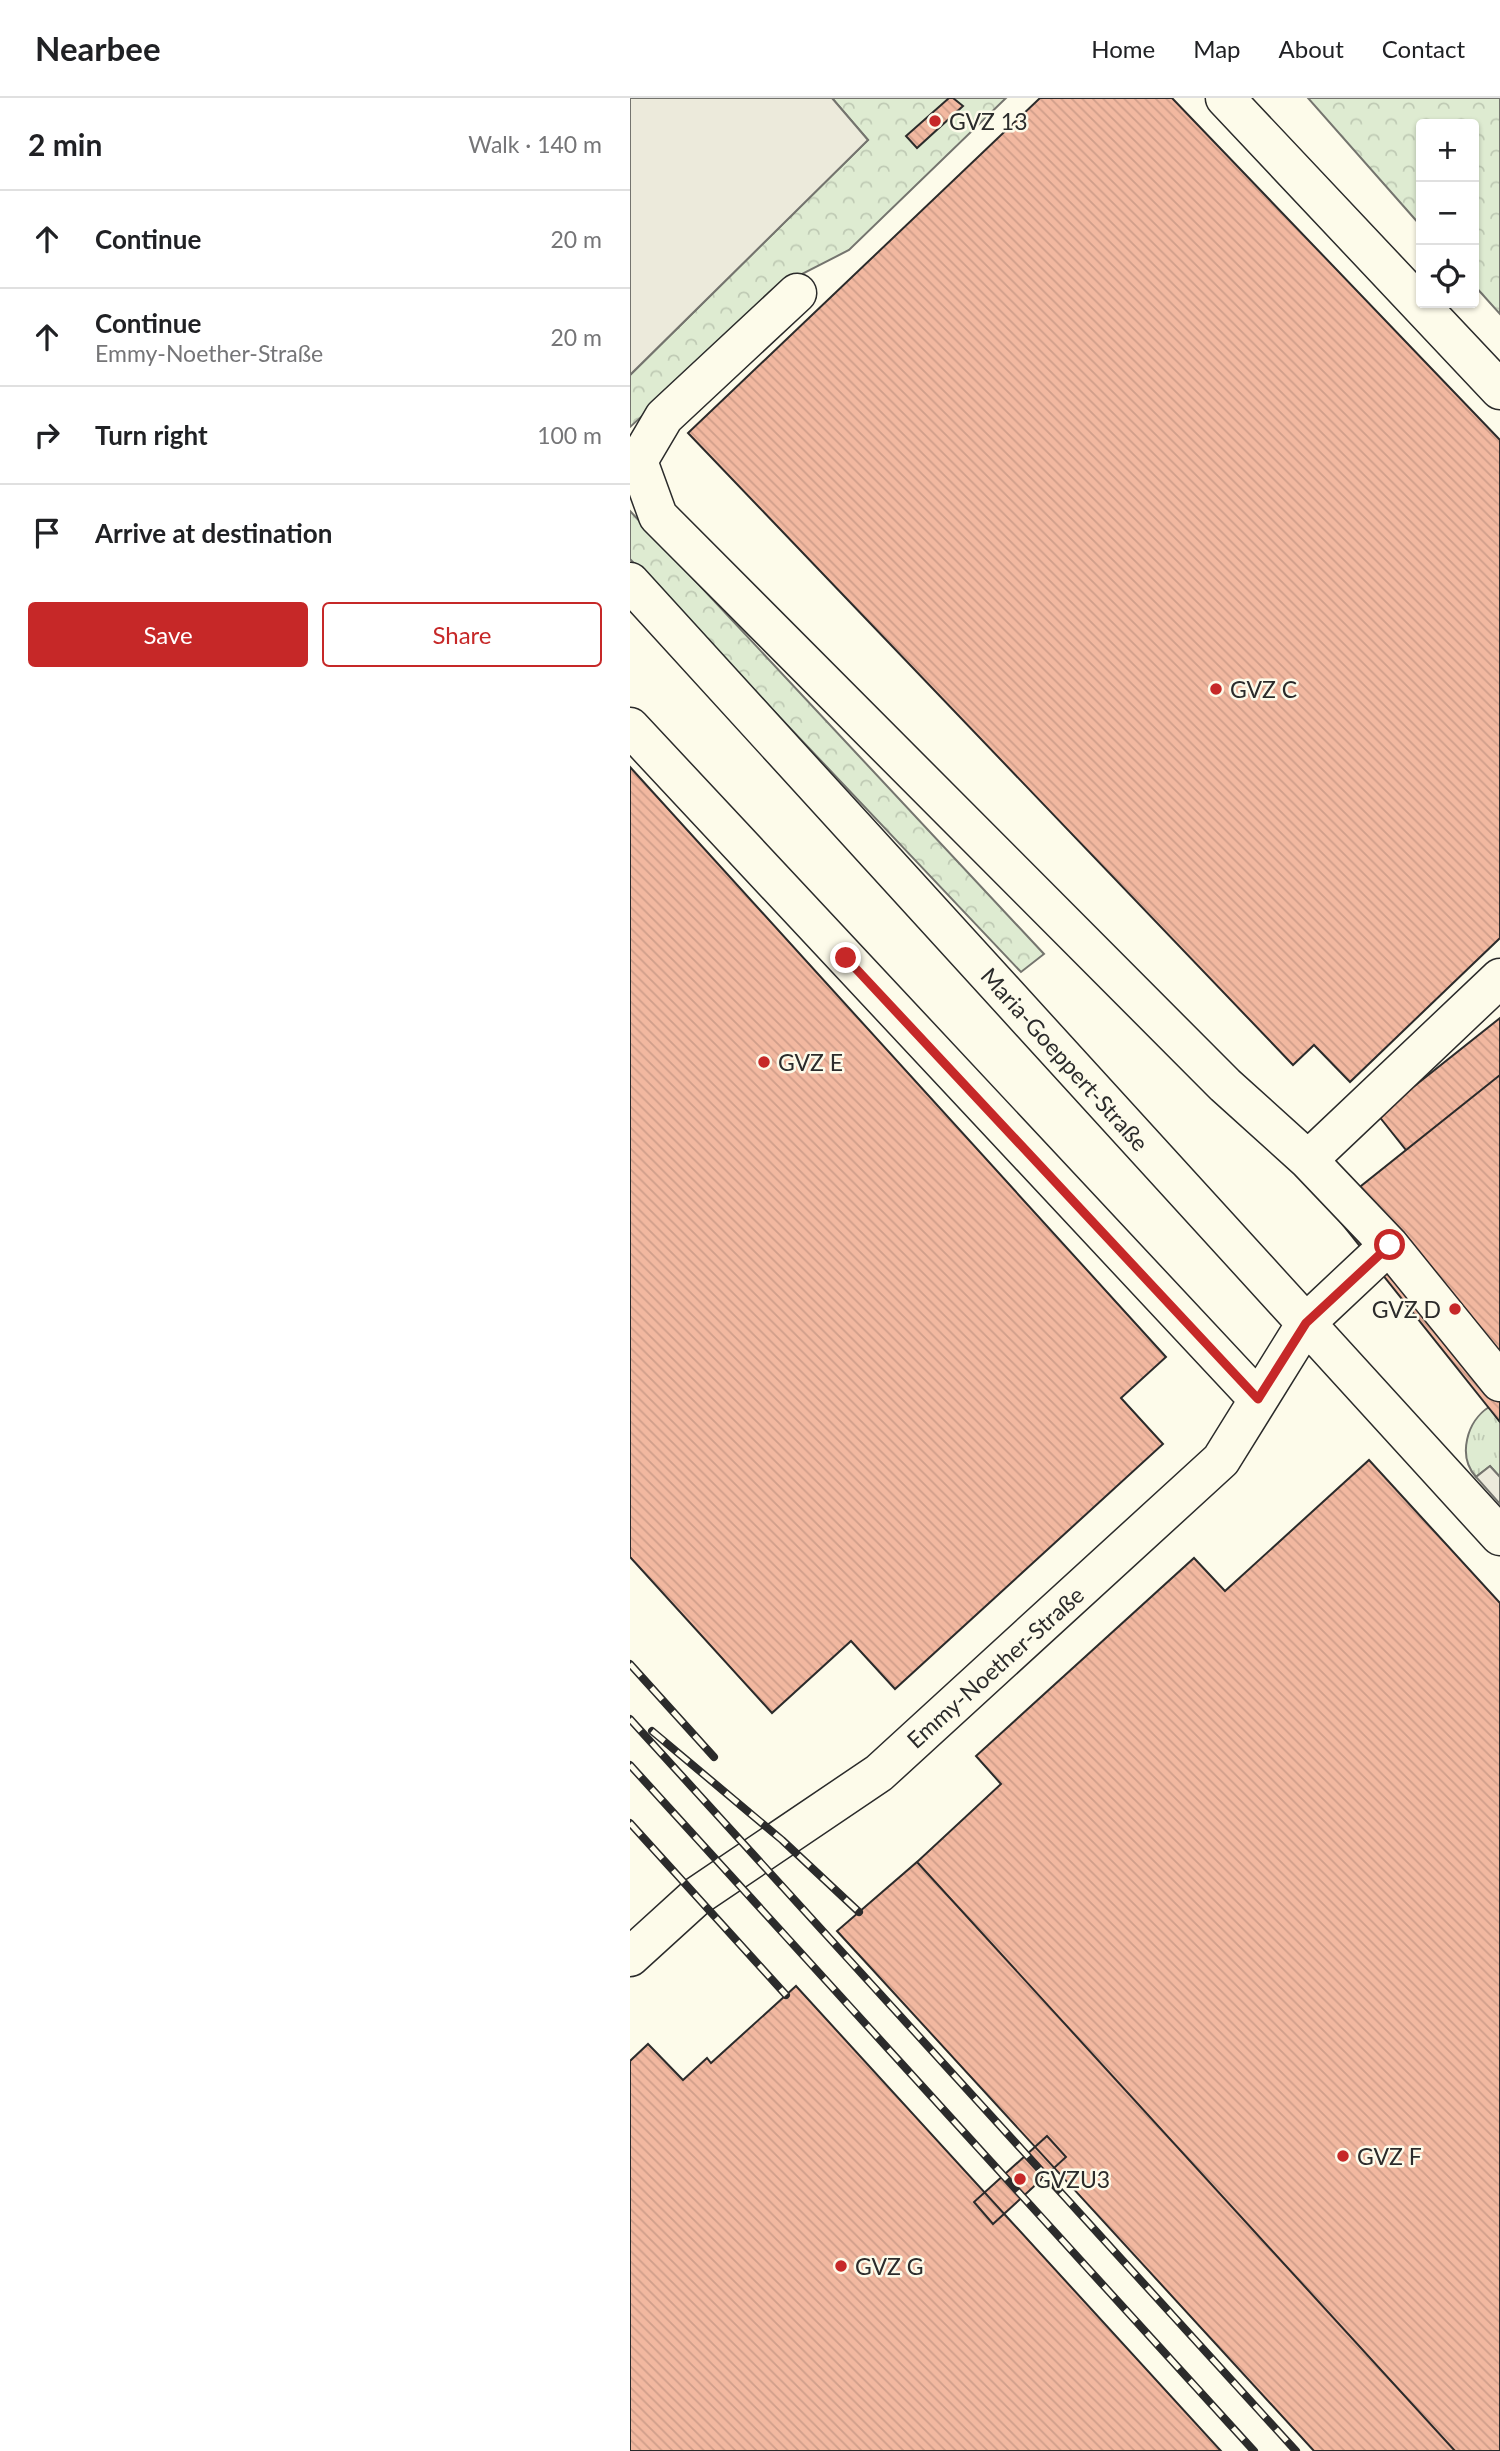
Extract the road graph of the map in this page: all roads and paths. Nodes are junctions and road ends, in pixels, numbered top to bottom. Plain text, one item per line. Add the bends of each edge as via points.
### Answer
1 (1225, 98) edge
2 (797, 293) dead end
3 (1500, 390) edge
4 (630, 582) edge
5 (630, 727) edge
6 (1500, 978) edge
7 (1308, 1160) junction
8 (1390, 1245) junction
9 (1306, 1323) junction
10 (1498, 1375) edge
11 (1258, 1399) junction
12 (1500, 1536) edge
13 (630, 1957) edge

1 - 3 lane
2 - 7 lane via 664,417 638,461 658,516 1225,1085
4 - 9 lane, Maria-Goeppert-Straße
5 - 11 lane
6 - 7 lane
7 - 8 lane
8 - 9 lane, Emmy-Noether-Straße
8 - 10 lane
9 - 11 lane, Emmy-Noether-Straße
9 - 12 lane, Maria-Goeppert-Straße
11 - 13 lane, Emmy-Noether-Straße via 1221,1460 879,1773 697,1896

